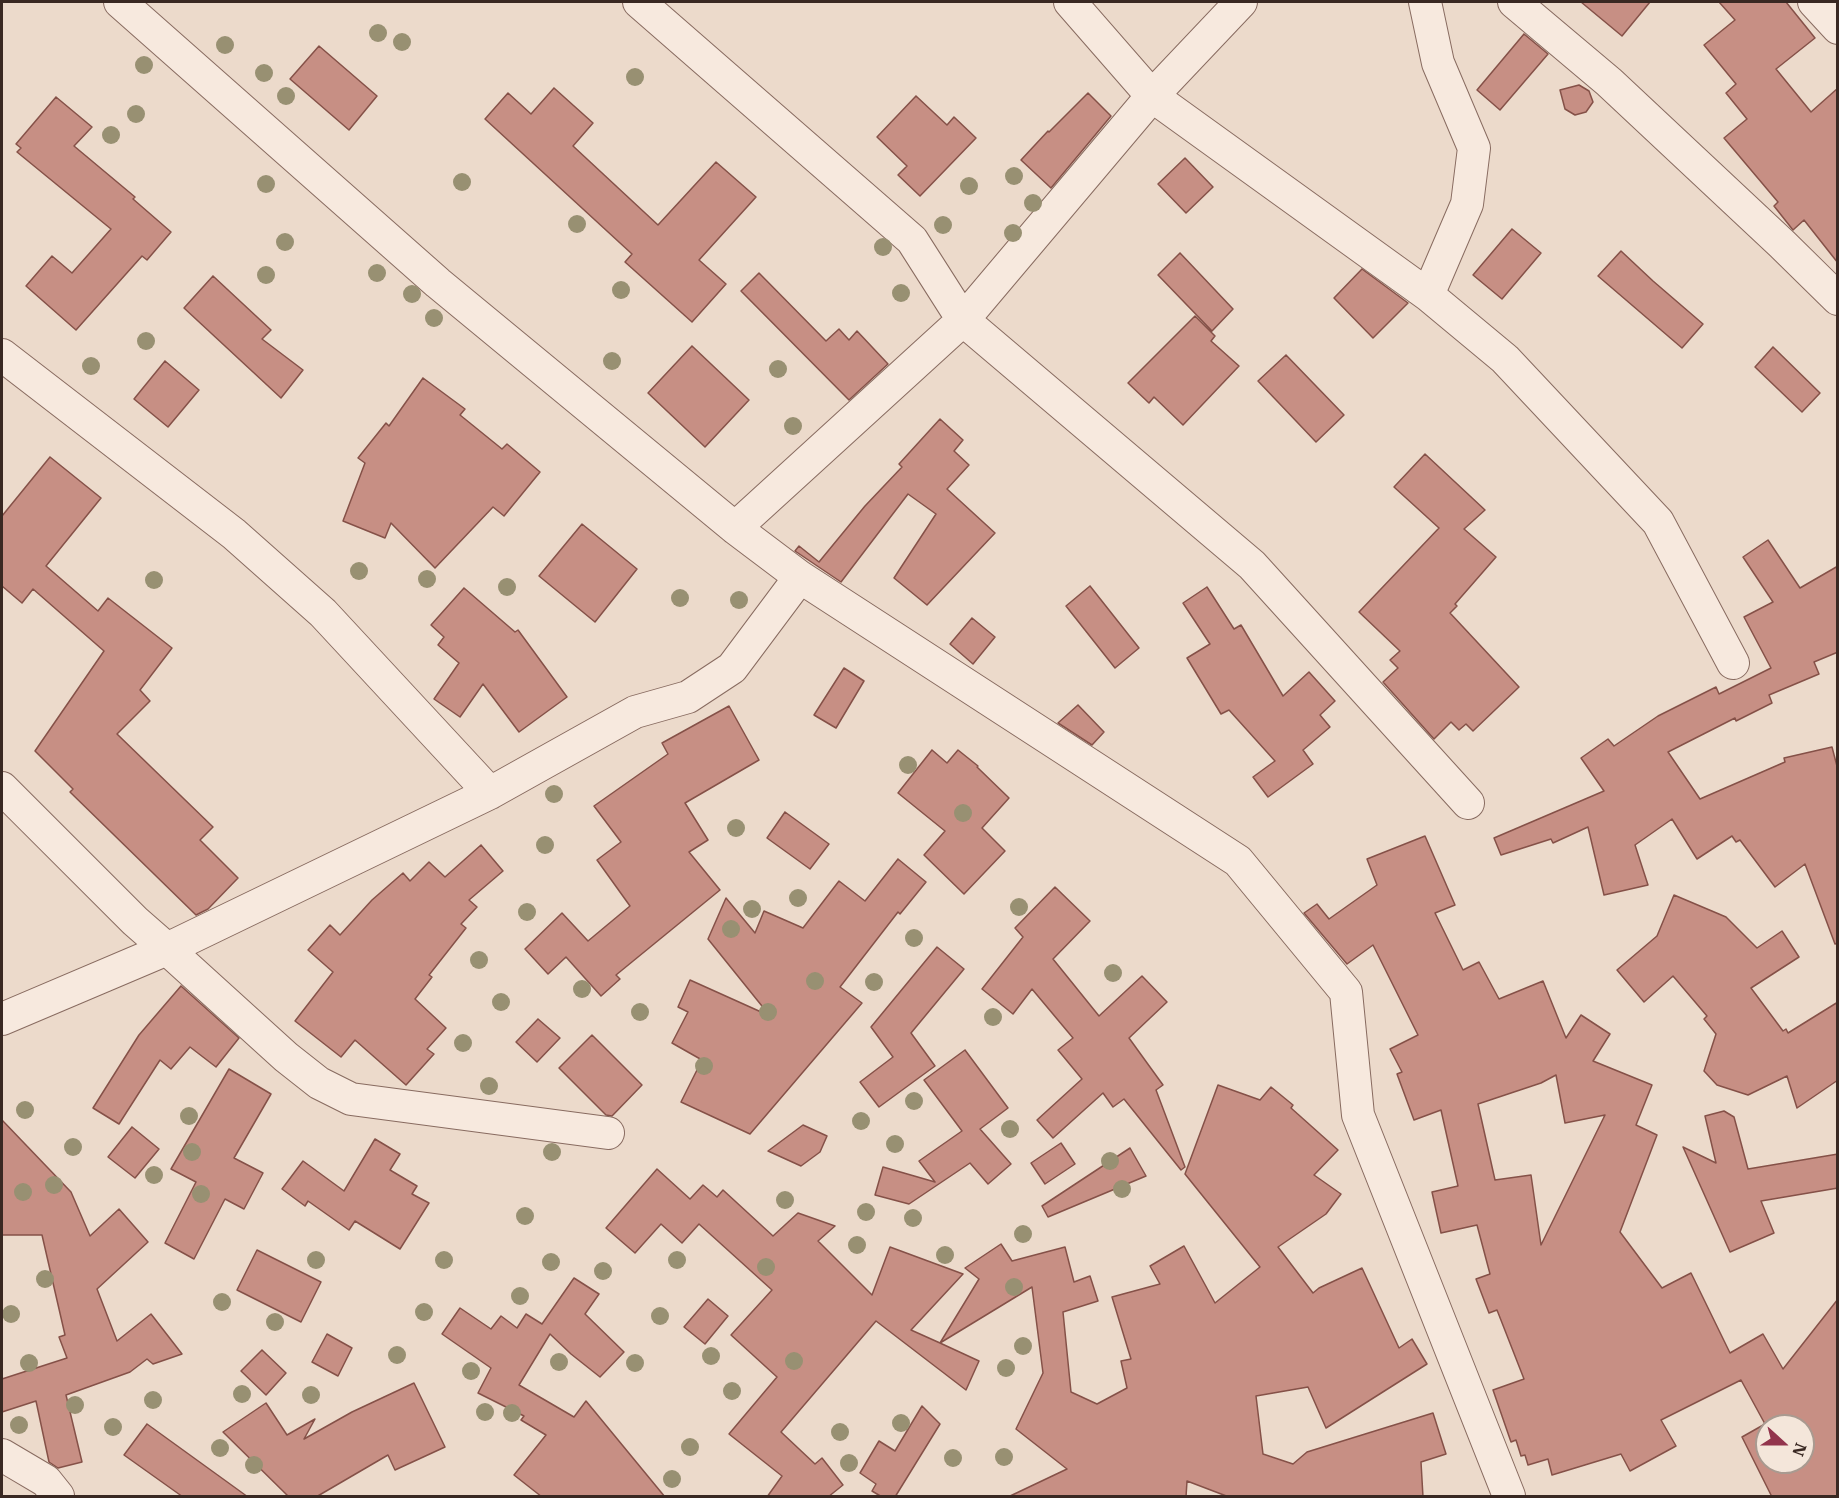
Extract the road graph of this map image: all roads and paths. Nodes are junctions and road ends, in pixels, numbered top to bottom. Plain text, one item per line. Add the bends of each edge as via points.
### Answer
1 (120, 2) edge
2 (639, 2) edge
3 (1070, 2) edge
4 (1241, 2) edge
5 (1425, 2) edge
6 (1514, 2) edge
7 (1814, 2) edge
8 (1838, 28) edge
9 (1152, 96) junction
10 (1428, 295) junction
11 (1838, 299) edge
12 (963, 321) junction
13 (2, 355) edge
14 (735, 528) junction
15 (800, 577) junction
16 (1733, 663) dead end
17 (2, 788) edge
18 (490, 793) junction
19 (1468, 802) dead end
20 (167, 949) junction
21 (2, 1019) edge
22 (608, 1133) dead end
23 (2, 1455) edge
24 (58, 1497) edge
25 (1509, 1497) edge

1 - 14 street via 438,283
2 - 12 street via 912,240
3 - 9 street
4 - 9 street
5 - 10 street via 1438,63 1474,148 1467,204
6 - 11 street via 1609,82
7 - 8 street
9 - 10 street
9 - 12 street
10 - 16 street via 1504,360 1658,522
12 - 14 street
12 - 19 street via 1252,565
13 - 18 street via 234,534 323,613
14 - 15 street
15 - 18 street via 732,668 688,697 635,712
15 - 25 street via 1238,861 1346,992 1358,1115
17 - 20 street
18 - 20 street
20 - 21 street
20 - 22 street via 286,1057 319,1083 351,1099
23 - 24 street via 46,1481

